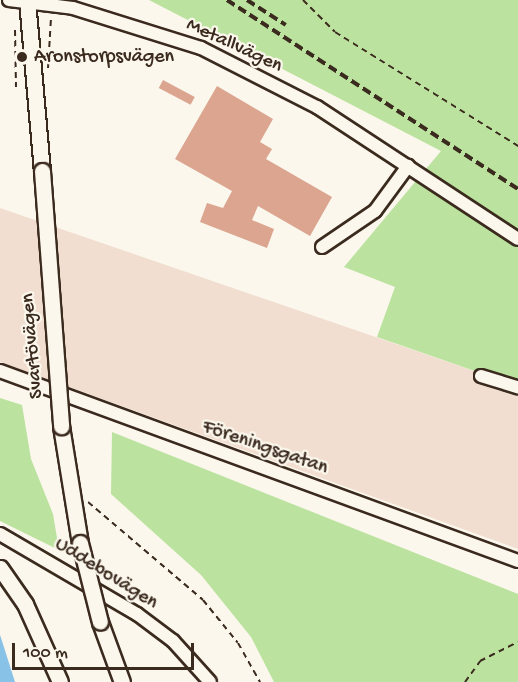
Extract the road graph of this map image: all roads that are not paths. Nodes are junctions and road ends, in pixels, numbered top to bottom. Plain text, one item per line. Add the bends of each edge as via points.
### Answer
1 (9, 0) edge
2 (28, 1) edge
3 (408, 166) junction
4 (518, 239) edge
5 (322, 247) dead end
6 (0, 371) edge
7 (481, 376) dead end
8 (518, 387) edge
9 (0, 534) edge
10 (518, 561) edge
11 (0, 568) edge
12 (60, 682) edge
13 (122, 682) edge
14 (210, 682) edge

1 - 2 street
2 - 3 street, Metallvägen via 73,8 201,48 316,107
2 - 13 main road, Svartövägen, bridge via 61,426 80,543 100,622
3 - 4 street, Metallvägen
3 - 5 street via 375,212
6 - 10 street, Föreningsgatan
7 - 8 street
9 - 14 street, Uddebovägen via 137,614 173,641
11 - 12 main road via 25,604

